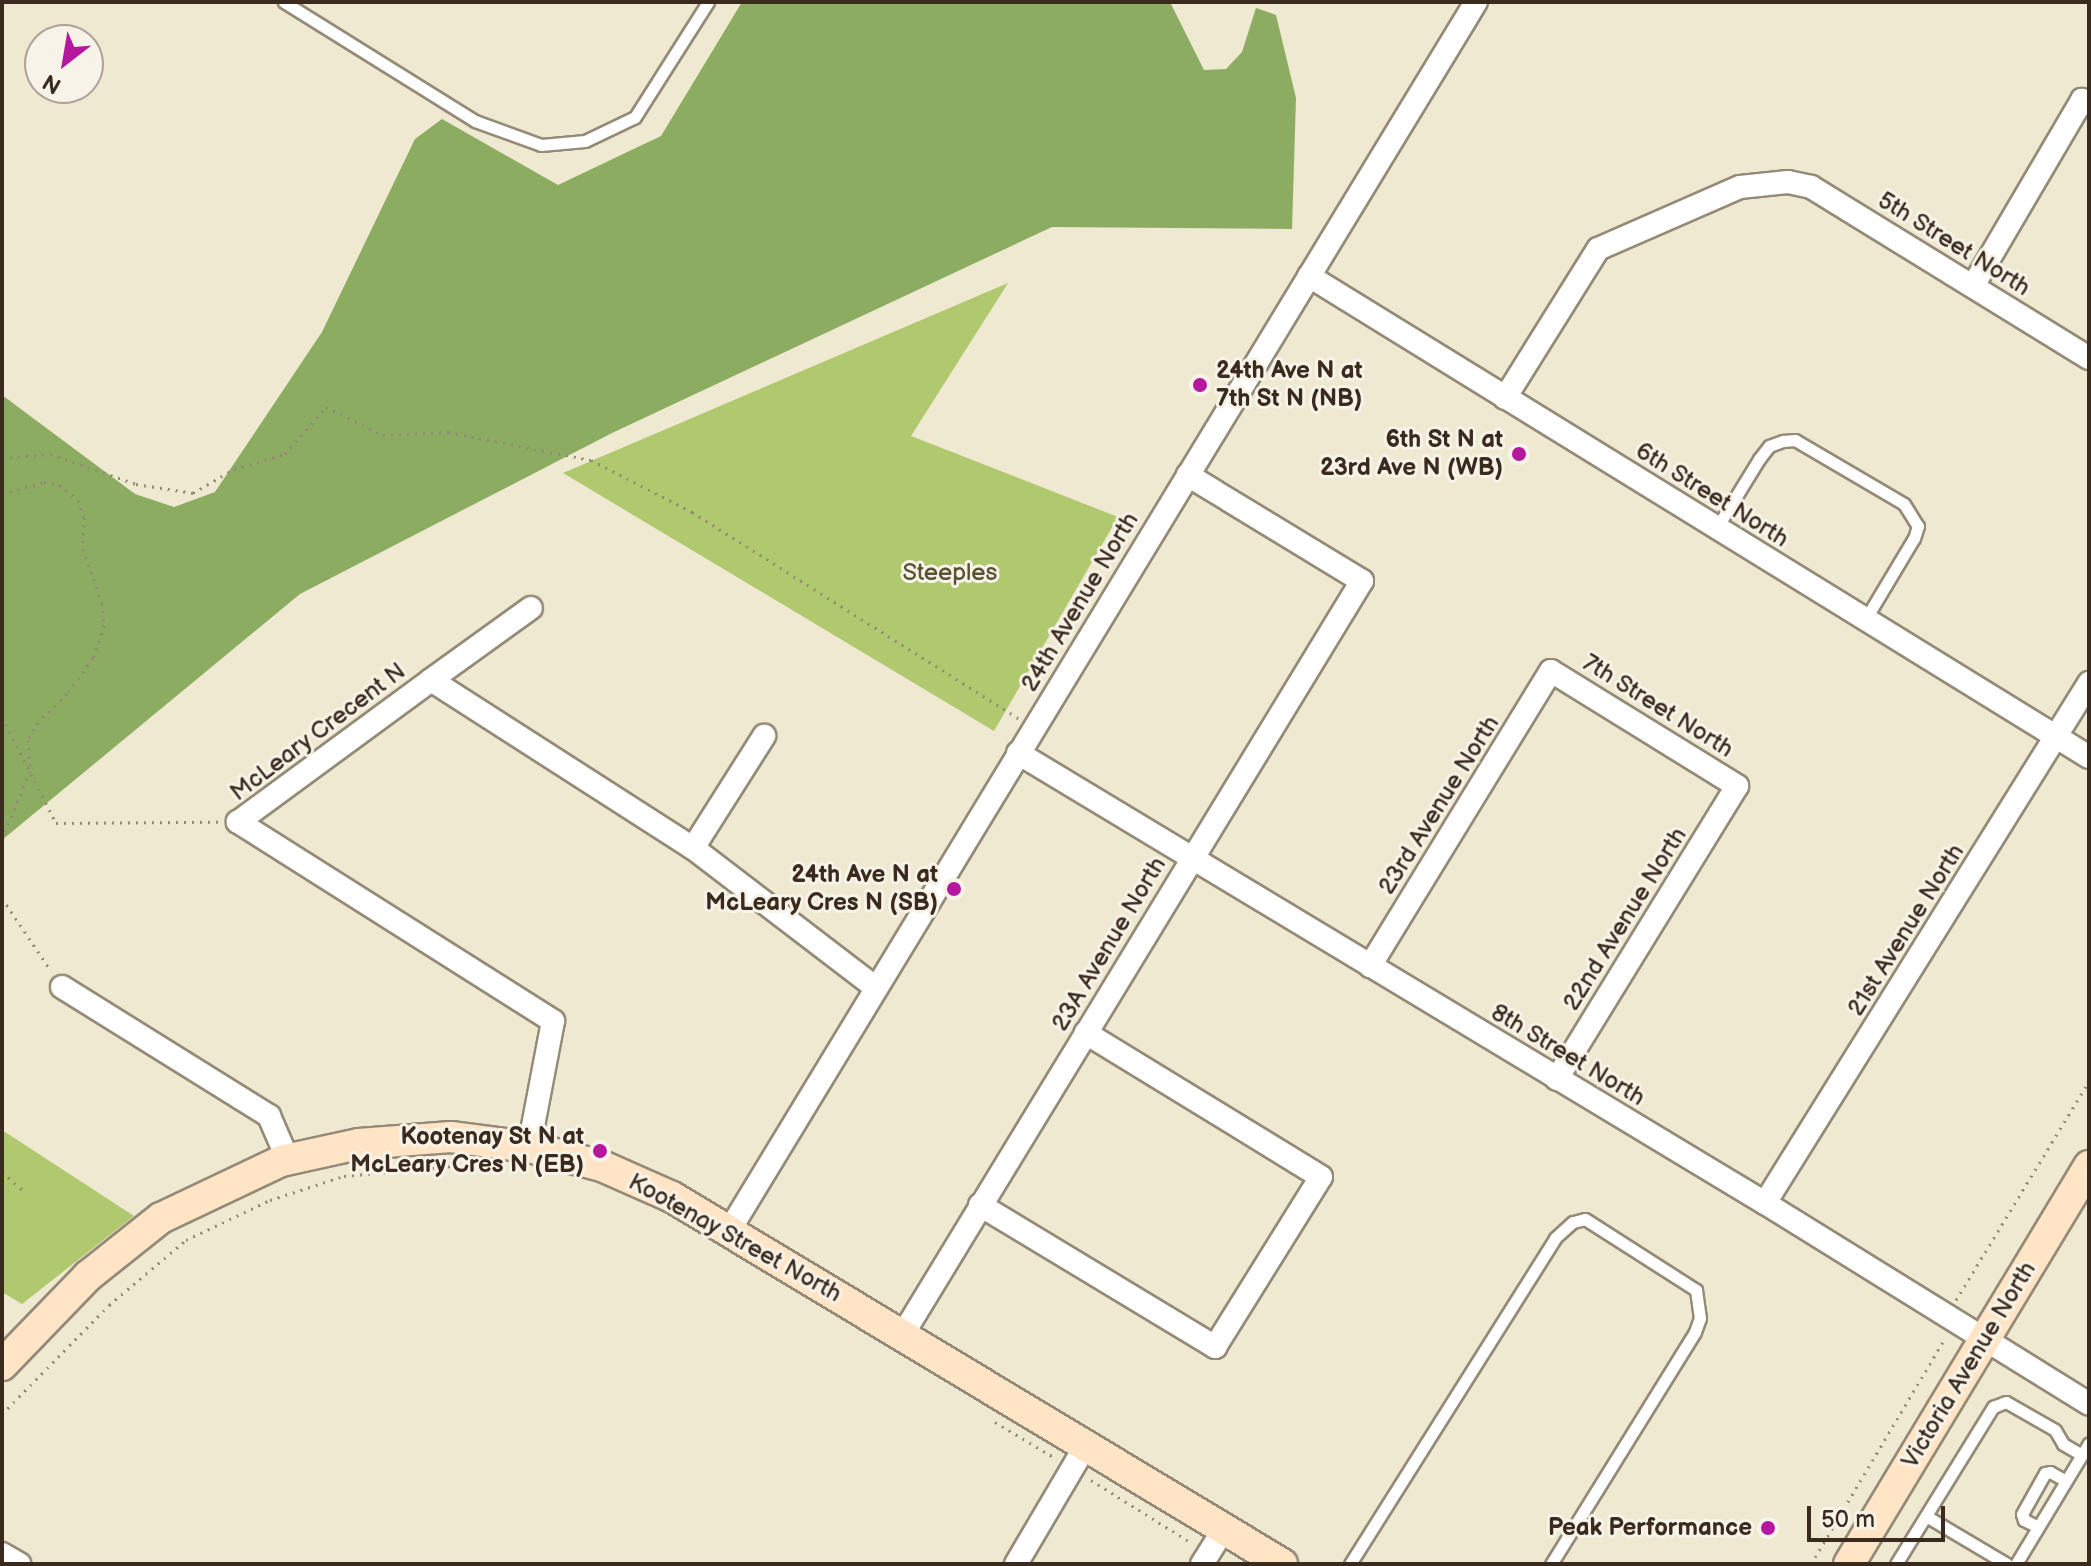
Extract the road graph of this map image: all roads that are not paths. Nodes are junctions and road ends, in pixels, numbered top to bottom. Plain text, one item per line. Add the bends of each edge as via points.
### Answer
1 (284, 2) edge
2 (708, 2) edge
3 (1476, 2) edge
4 (2086, 102) edge
5 (1309, 276) junction
6 (1973, 286) junction
7 (2089, 358) edge
8 (1505, 398) junction
9 (1188, 475) junction
10 (1716, 529) junction
11 (531, 608) dead end
12 (1864, 620) junction
13 (1551, 671) joint
14 (431, 680) junction
15 (2089, 683) edge
16 (764, 736) dead end
17 (2057, 737) junction
18 (1018, 753) junction
19 (2089, 757) edge
20 (1737, 786) joint
21 (693, 848) junction
22 (1192, 858) junction
23 (1370, 966) junction
24 (62, 987) road end
25 (876, 988) junction
26 (1086, 1033) junction
27 (1557, 1079) junction
28 (529, 1147) junction
29 (288, 1160) junction
30 (2089, 1166) edge
31 (1765, 1203) junction
32 (980, 1205) junction
33 (729, 1231) junction
34 (903, 1334) junction
35 (1985, 1339) junction
36 (2, 1365) edge
37 (2089, 1404) edge
38 (2089, 1443) edge
39 (1086, 1445) junction
40 (2082, 1455) junction
41 (2066, 1481) junction
42 (1926, 1516) junction
43 (2038, 1527) junction
44 (1224, 1529) junction
45 (2, 1554) edge
46 (19, 1564) edge
47 (1016, 1564) edge
48 (1202, 1564) edge
49 (1282, 1564) edge
50 (1350, 1564) edge
51 (1551, 1564) edge
52 (1849, 1564) edge
53 (1896, 1564) edge
54 (2007, 1564) edge
55 (2016, 1564) edge

1 - 2 lane via 475,121 541,145 585,141 635,117
3 - 5 street, 24th Avenue North
4 - 6 street
5 - 8 street, 6th Street North
5 - 9 street, 24th Avenue North
6 - 7 street, 5th Street North
6 - 8 street, 5th Street North via 1811,187 1788,182 1740,187 1598,249
8 - 10 street, 6th Street North
9 - 18 street, 24th Avenue North
9 - 22 street, 23A Avenue North via 1362,581
10 - 12 street, 6th Street North
10 - 12 lane via 1759,459 1769,446 1783,441 1795,440 1904,504 1918,526 1914,538
11 - 14 street
12 - 17 street, 6th Street North
13 - 20 street, 7th Street North
13 - 23 street, 23rd Avenue North
14 - 21 street, McLeary Crecent N
14 - 28 street, McLeary Crecent N via 238,822 553,1021
15 - 17 street, 21st Avenue North
16 - 21 street
17 - 19 street, 6th Street North
17 - 31 street, 21st Avenue North
18 - 22 street, 8th Street North
18 - 25 street, 24th Avenue North
20 - 27 street, 22nd Avenue North
21 - 25 street, McLeary Crecent N
22 - 23 street, 8th Street North
22 - 26 street, 23A Avenue North
23 - 27 street, 8th Street North
24 - 29 street via 269,1116
25 - 33 street, 24th Avenue North
26 - 32 street, 23A Avenue North
26 - 32 street via 1321,1177 1215,1347
27 - 31 street, 8th Street North
28 - 29 street, Kootenay Street North via 451,1137 359,1144
28 - 33 street, Kootenay Street North via 602,1166 672,1197
29 - 36 street, Kootenay Street North via 161,1218 88,1276
30 - 35 street, Victoria Avenue North
31 - 35 street, 8th Street North via 1955,1311
32 - 34 street, 23A Avenue North
33 - 34 street, Kootenay Street North
34 - 39 street, Kootenay Street North
35 - 37 street, 8th Street North
35 - 52 street, Victoria Avenue North
38 - 40 lane
39 - 44 street, Kootenay Street North
39 - 47 street
40 - 41 lane
40 - 42 lane via 2063,1444 2055,1430 2006,1402 1993,1407
41 - 43 lane
41 - 43 lane via 2045,1473 2022,1514
42 - 53 lane
42 - 54 lane
43 - 55 lane
44 - 48 street
44 - 49 street, Kootenay Street North
45 - 46 street
50 - 51 lane via 1555,1238 1585,1219 1696,1290 1700,1318

